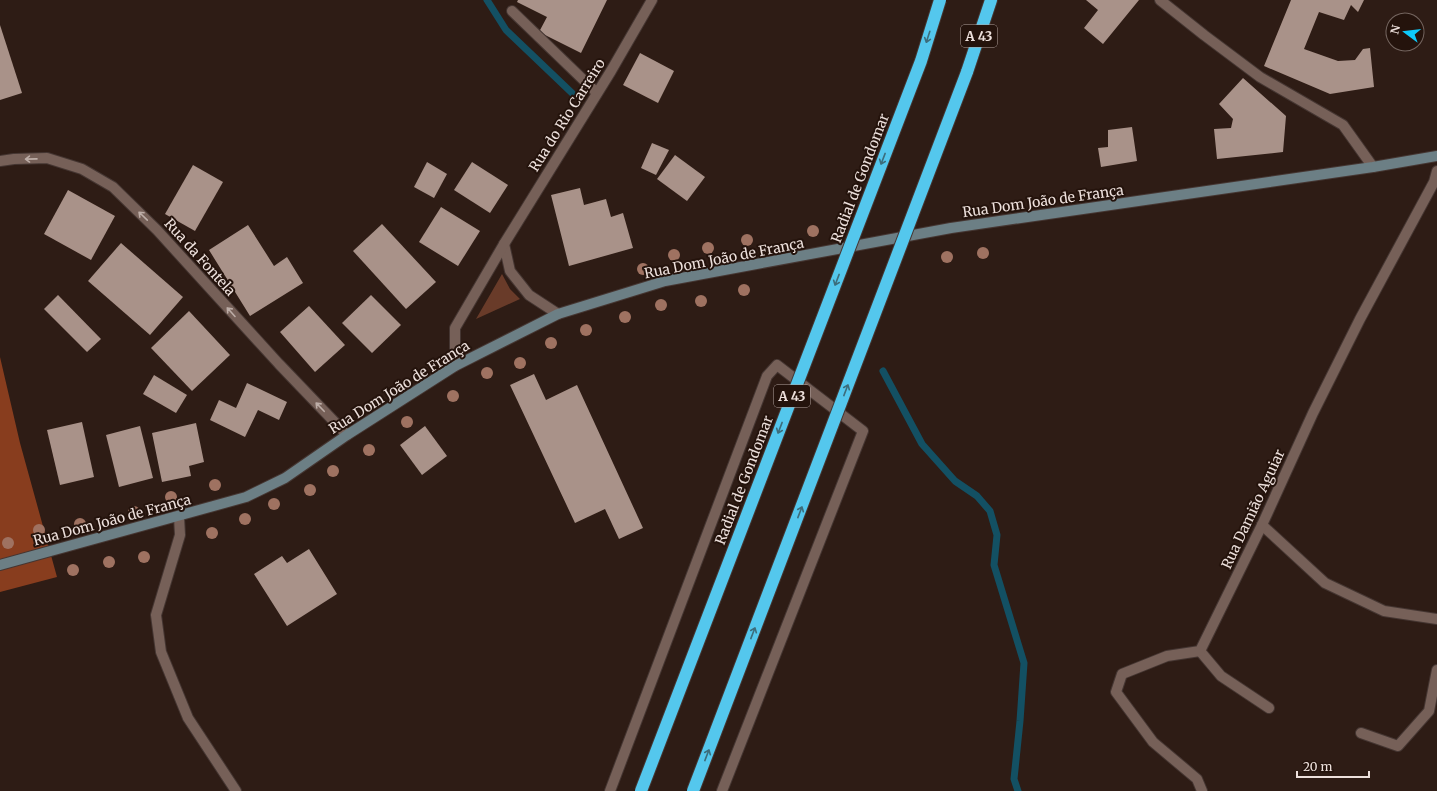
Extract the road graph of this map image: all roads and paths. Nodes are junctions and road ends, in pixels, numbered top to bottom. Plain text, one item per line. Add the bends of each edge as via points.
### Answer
1 (652, 0) edge
2 (940, 0) edge
3 (991, 0) edge
4 (1160, 0) edge
5 (512, 11) dead end
6 (597, 93) junction
7 (1437, 156) edge
8 (0, 161) edge
9 (1373, 167) junction
10 (1437, 171) edge
11 (504, 244) junction
12 (558, 314) junction
13 (455, 366) junction
14 (347, 435) junction
15 (180, 517) junction
16 (1262, 524) junction
17 (0, 565) edge
18 (1437, 618) edge
19 (1200, 651) junction
20 (1437, 670) edge
21 (1269, 708) dead end
22 (1361, 733) dead end
23 (236, 791) edge
24 (610, 791) edge
25 (641, 791) edge
26 (693, 791) edge
27 (722, 791) edge
28 (1202, 791) edge

1 - 6 street, Rua do Rio Carreiro
2 -> 25 highway, Radial de Gondomar / A 43, bridge via 918,68
26 -> 3 highway, A 43, bridge via 968,72
4 - 9 street via 1260,77 1343,125
5 - 6 street
6 - 11 street, Rua do Rio Carreiro
7 - 9 main road, Rua Dom João de França
14 -> 8 street, Rua da Fontela via 157,230 112,187 82,169 47,158
9 - 12 main road, Rua Dom João de França via 951,228 665,281
10 - 16 street, Rua Damião Aguiar via 1434,182 1313,413
11 - 12 street via 510,271 529,295
11 - 13 street, Rua do Rio Carreiro via 455,328
12 - 13 main road, Rua Dom João de França
13 - 14 main road, Rua Dom João de França
14 - 15 main road, Rua Dom João de França via 285,478 246,498
15 - 17 main road, Rua Dom João de França
15 - 23 street via 180,535 156,615 160,652 188,718
16 - 18 street via 1325,583 1384,611
16 - 19 street, Rua Damião Aguiar
19 - 21 street via 1221,676
19 - 28 street via 1167,656 1122,674 1116,692 1153,742 1197,779
20 - 22 street via 1429,710 1398,746
24 - 27 street via 767,376 777,365 863,431

